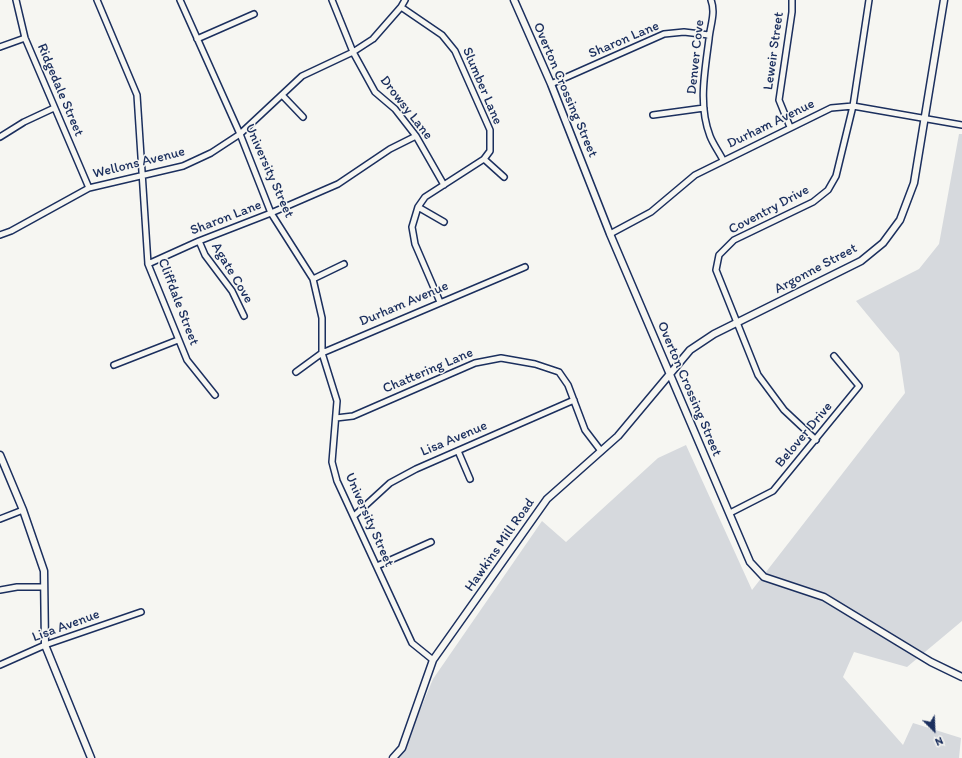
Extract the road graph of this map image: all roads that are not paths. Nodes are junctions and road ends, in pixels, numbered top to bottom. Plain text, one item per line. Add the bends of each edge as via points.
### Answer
1 (16, 0) edge
2 (97, 0) edge
3 (180, 0) edge
4 (332, 0) edge
5 (405, 0) edge
6 (514, 0) edge
7 (711, 0) edge
8 (792, 0) edge
9 (869, 0) edge
10 (944, 0) edge
11 (401, 8) junction
12 (254, 14) dead end
13 (709, 35) junction
14 (25, 38) junction
15 (197, 39) junction
16 (0, 47) edge
17 (352, 52) junction
18 (551, 84) junction
19 (282, 95) junction
20 (853, 106) junction
21 (54, 108) junction
22 (704, 108) junction
23 (653, 115) dead end
24 (304, 117) dead end
25 (924, 120) junction
26 (962, 125) edge
27 (790, 127) junction
28 (240, 134) junction
29 (416, 136) junction
30 (0, 137) edge
31 (484, 159) junction
32 (723, 160) junction
33 (143, 174) junction
34 (504, 178) dead end
35 (444, 185) junction
36 (88, 188) junction
37 (418, 207) junction
38 (271, 213) junction
39 (444, 222) dead end
40 (610, 234) junction
41 (0, 235) edge
42 (199, 241) junction
43 (148, 264) junction
44 (344, 264) dead end
45 (525, 267) dead end
46 (313, 279) junction
47 (440, 302) junction
48 (244, 316) dead end
49 (736, 323) junction
50 (178, 340) junction
51 (322, 353) junction
52 (834, 356) dead end
53 (114, 365) dead end
54 (296, 372) dead end
55 (670, 376) junction
56 (215, 395) dead end
57 (574, 400) junction
58 (336, 418) junction
59 (816, 440) junction
60 (458, 451) junction
61 (601, 451) junction
62 (0, 455) edge
63 (470, 479) dead end
64 (23, 510) junction
65 (730, 513) junction
66 (354, 516) junction
67 (0, 519) edge
68 (431, 542) dead end
69 (377, 566) junction
70 (44, 587) junction
71 (0, 590) edge
72 (141, 612) dead end
73 (45, 645) junction
74 (433, 660) junction
75 (0, 666) edge
76 (962, 677) edge
77 (91, 758) edge
78 (393, 758) edge

1 - 14 street, Ridgedale Street
2 - 33 street, Cliffdale Street via 137,95
3 - 15 street, University Street
4 - 17 street, Drowsy Lane
5 - 11 street, Wellons Avenue
6 - 18 street, Overton Crossing Street
7 - 13 street, Denver Cove via 713,17
8 - 27 street, Leweir Street via 779,100
9 - 20 street, Coventry Drive
10 - 25 street, Argonne Street
11 - 17 street, Wellons Avenue via 373,39
11 - 31 street, Slumber Lane via 442,35 455,51 490,130 490,151
12 - 15 street
13 - 18 street, Sharon Lane via 684,32 664,34
13 - 22 street, Denver Cove via 703,89
14 - 16 street
14 - 21 street, Ridgedale Street
15 - 28 street, University Street
17 - 19 street, Wellons Avenue via 302,76
17 - 29 street, Drowsy Lane via 375,92 395,109
18 - 40 street, Overton Crossing Street
19 - 24 street
19 - 28 street, Wellons Avenue
20 - 25 street, Durham Avenue
20 - 27 street, Durham Avenue via 831,108
20 - 49 street, Coventry Drive via 836,176 828,190 813,202 734,240 719,255 716,270
21 - 30 street
21 - 36 street, Ridgedale Street
22 - 23 street
22 - 32 street, Denver Cove via 710,136
25 - 26 street, Durham Avenue
25 - 49 street, Argonne Street via 914,183 900,220 883,243 861,261
27 - 32 street, Durham Avenue
28 - 33 street, Wellons Avenue via 210,154 183,166
28 - 38 street, University Street
29 - 35 street, Drowsy Lane
29 - 38 street, Sharon Lane via 390,149 338,184
31 - 34 street
31 - 35 street
32 - 40 street, Durham Avenue via 695,175 651,212
33 - 36 street, Wellons Avenue
33 - 43 street, Cliffdale Street
35 - 37 street via 425,197
36 - 41 street, Wellons Avenue
37 - 39 street
37 - 47 street via 412,227 415,244
38 - 42 street, Sharon Lane
38 - 46 street, University Street
40 - 55 street, Overton Crossing Street
42 - 43 street, Sharon Lane
42 - 48 street, Agate Cove via 205,255 232,291
43 - 50 street, Cliffdale Street
44 - 46 street
45 - 47 street, Durham Avenue
46 - 51 street, University Street via 322,318
47 - 51 street, Durham Avenue
49 - 55 street, Argonne Street via 690,350
49 - 59 street, Coventry Drive via 758,375 784,410
50 - 53 street
50 - 56 street, Cliffdale Street via 187,360
51 - 54 street, Durham Avenue
51 - 58 street, University Street via 337,401
52 - 59 street, Belover Drive via 859,386
55 - 61 street, Hawkins Mill Road via 618,436
55 - 65 street, Overton Crossing Street
57 - 58 street, Chattering Lane via 559,372 535,364 501,358 475,363 353,416
57 - 60 street, Lisa Avenue
57 - 61 street, Chattering Lane via 585,430
58 - 66 street, University Street via 332,462 337,481
59 - 65 street, Belover Drive via 773,491
60 - 63 street
60 - 66 street, Lisa Avenue via 390,483
61 - 74 street, Hawkins Mill Road via 547,499
62 - 64 street
64 - 67 street
64 - 70 street via 44,571
65 - 76 street, Overton Crossing Street via 750,562 764,576 824,597 930,662
66 - 69 street, University Street
68 - 69 street
69 - 74 street, University Street via 412,643
70 - 71 street
70 - 73 street
72 - 73 street, Lisa Avenue
73 - 75 street, Lisa Avenue
73 - 77 street
74 - 78 street, Hawkins Mill Road via 402,748

